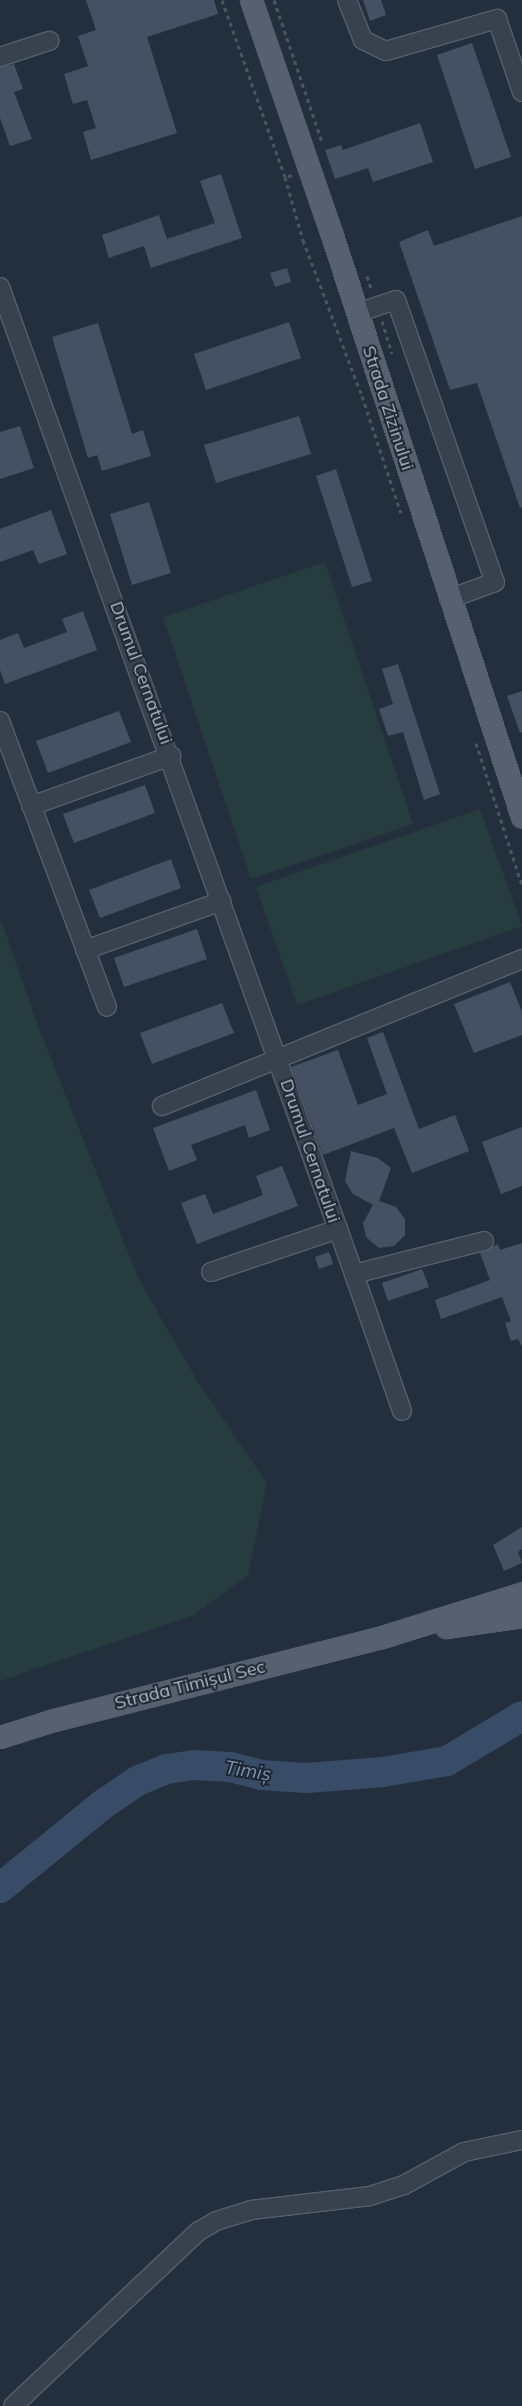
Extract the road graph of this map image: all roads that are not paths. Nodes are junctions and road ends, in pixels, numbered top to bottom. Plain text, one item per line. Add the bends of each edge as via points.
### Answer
1 (251, 0) edge
2 (347, 0) edge
3 (49, 41) dead end
4 (0, 57) edge
5 (522, 92) edge
6 (0, 287) edge
7 (357, 313) junction
8 (450, 599) junction
9 (0, 720) edge
10 (171, 756) junction
11 (31, 806) junction
12 (522, 817) edge
13 (222, 901) junction
14 (85, 950) junction
15 (522, 959) edge
16 (107, 1007) dead end
17 (278, 1060) junction
18 (162, 1106) dead end
19 (338, 1229) junction
20 (484, 1241) dead end
21 (211, 1272) dead end
22 (354, 1274) junction
23 (402, 1412) dead end
24 (522, 1593) edge
25 (522, 1616) edge
26 (382, 1637) junction
27 (0, 1737) edge
28 (522, 2140) edge
29 (13, 2406) edge

1 - 7 main road, Strada Zizinului
2 - 5 street via 363,40 386,51 497,19
3 - 4 street
6 - 10 street, Drumul Cernatului
7 - 8 main road, Strada Zizinului
7 - 8 street via 396,300 495,582
8 - 12 main road, Strada Zizinului
9 - 11 street
10 - 11 street
10 - 13 street, Drumul Cernatului
11 - 14 street
13 - 14 street
13 - 17 street, Drumul Cernatului
14 - 16 street
15 - 17 street, Drumul Cernatului
17 - 18 street, Drumul Cernatului
17 - 19 street, Drumul Cernatului
19 - 21 street, Drumul Cernatului
19 - 22 street
20 - 22 street
22 - 23 street
24 - 26 main road, Strada Timișul Sec
25 - 26 main road, Strada Timișul Sec
26 - 27 main road, Strada Timișul Sec via 63,1717
28 - 29 street via 464,2152 404,2185 370,2196 251,2210 216,2221 186,2243

